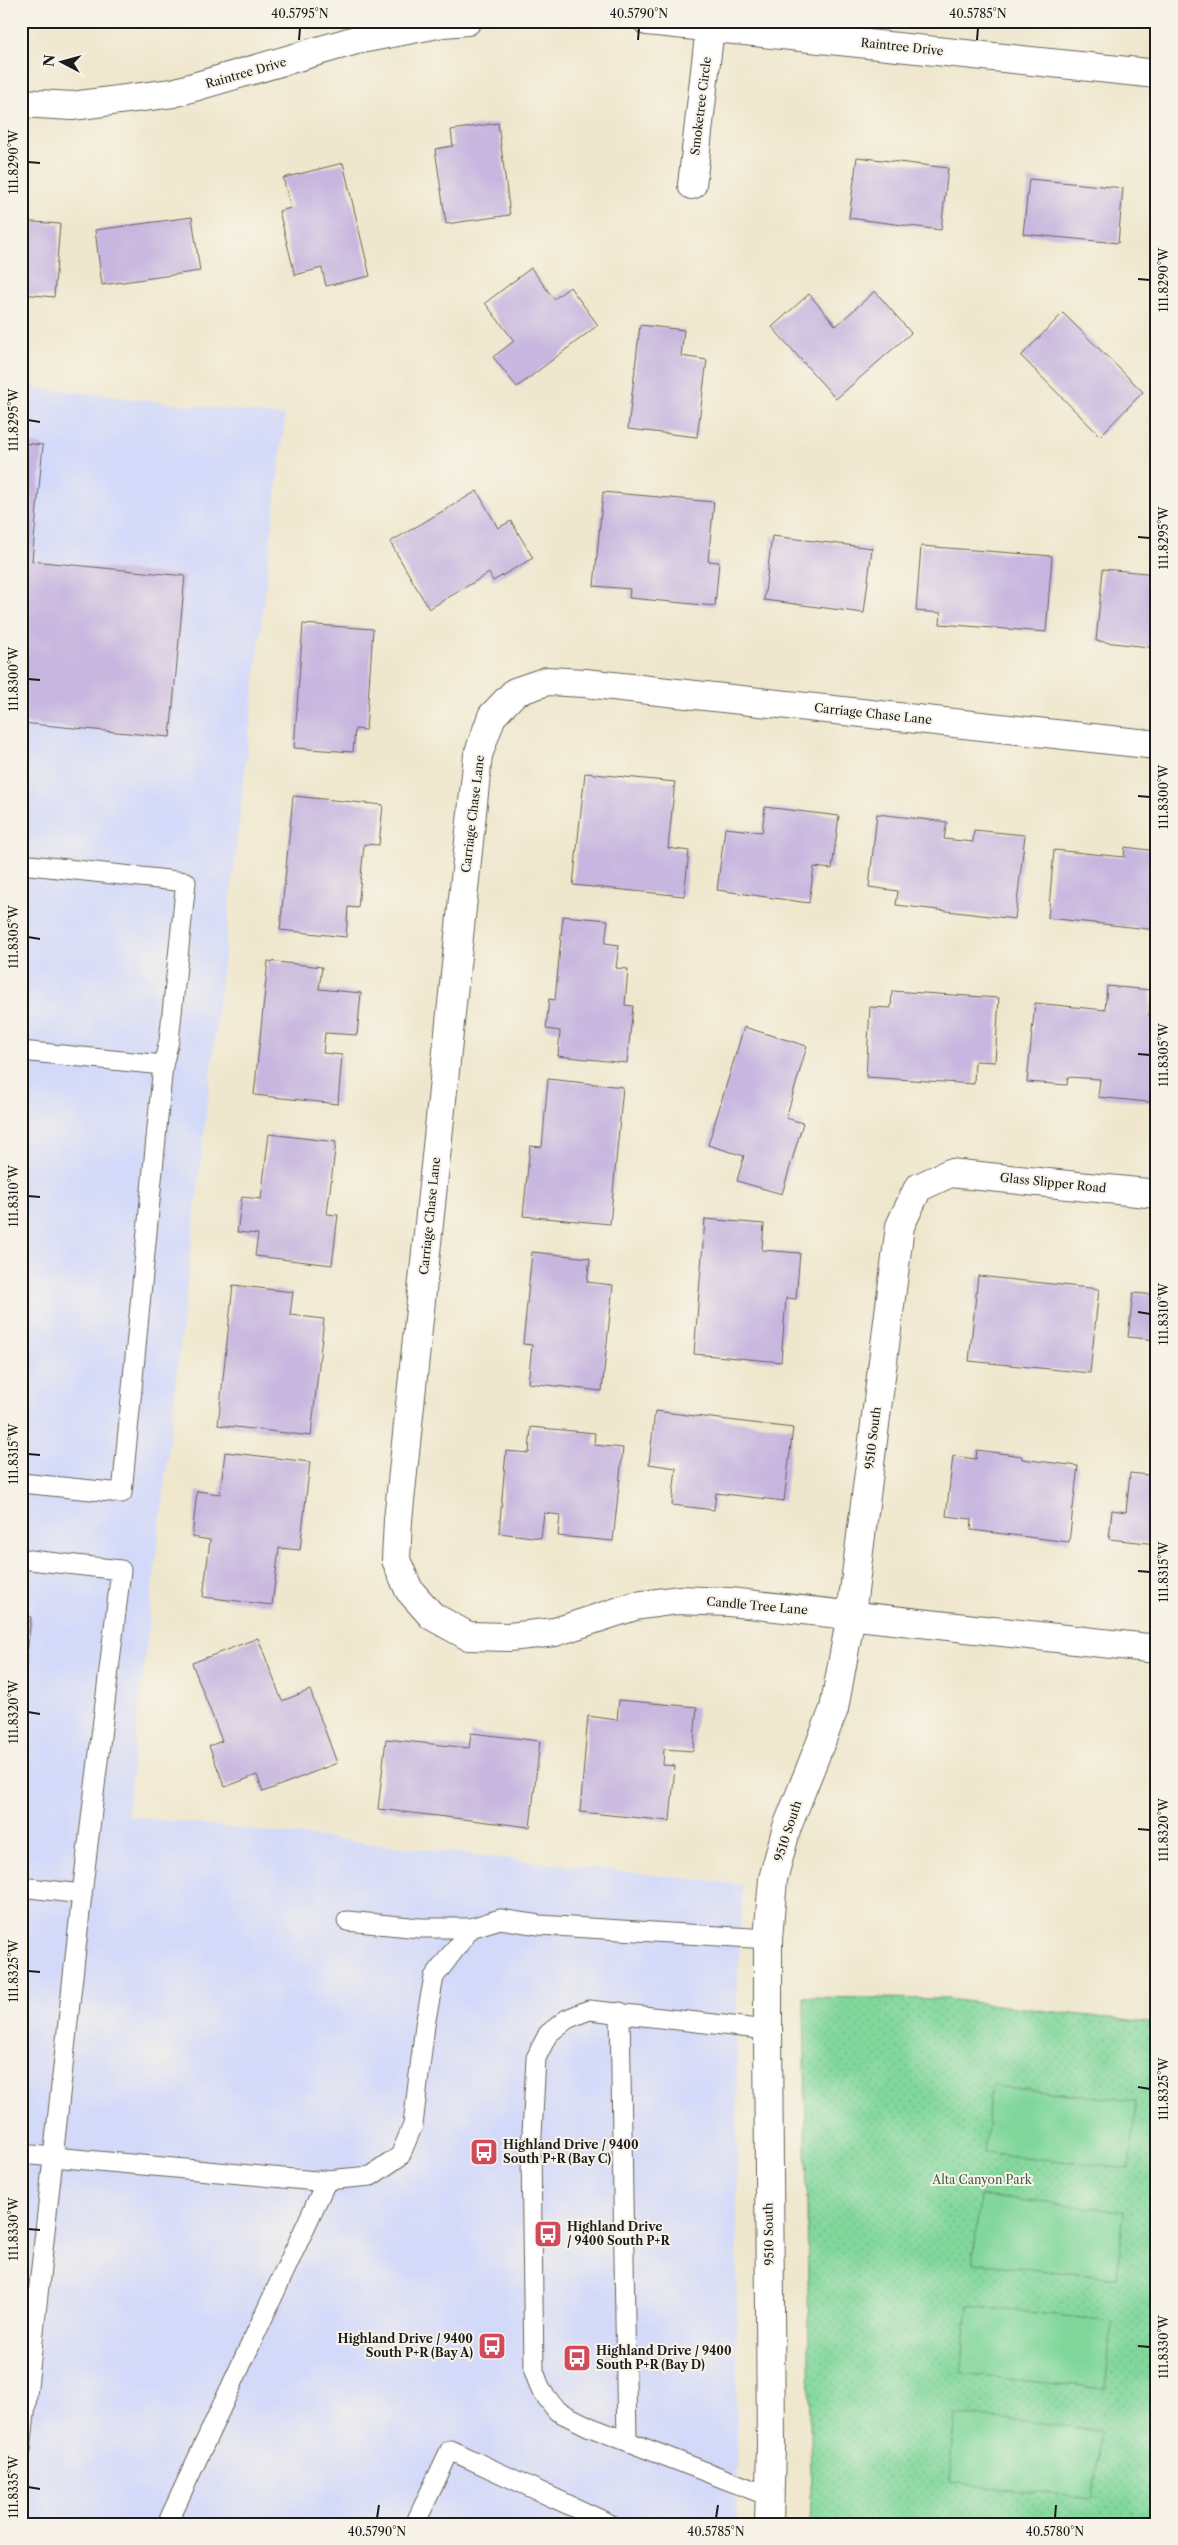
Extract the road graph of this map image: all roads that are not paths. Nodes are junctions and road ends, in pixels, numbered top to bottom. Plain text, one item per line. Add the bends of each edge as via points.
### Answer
1 (467, 21) edge
2 (647, 21) edge
3 (710, 27) junction
4 (1157, 74) edge
5 (21, 103) edge
6 (692, 185) dead end
7 (1157, 745) edge
8 (21, 864) edge
9 (21, 1051) edge
10 (163, 1065) junction
11 (950, 1173) joint
12 (1157, 1194) edge
13 (21, 1483) edge
14 (21, 1559) edge
15 (396, 1560) joint
16 (850, 1615) junction
17 (1157, 1649) edge
18 (21, 1887) edge
19 (82, 1894) junction
20 (347, 1920) dead end
21 (471, 1928) junction
22 (768, 1939) junction
23 (620, 2012) junction
24 (768, 2030) junction
25 (21, 2154) edge
26 (52, 2158) junction
27 (328, 2180) junction
28 (627, 2441) junction
29 (21, 2450) edge
30 (770, 2511) edge
31 (167, 2524) edge
32 (415, 2524) edge
33 (610, 2524) edge

1 - 5 street, Raintree Drive via 356,40 174,93 72,106
2 - 3 street, Raintree Drive
3 - 4 street, Raintree Drive
3 - 6 street, Smoketree Circle
7 - 15 street, Carriage Chase Lane via 547,681 515,692 492,716 478,755
8 - 10 lane via 186,882 169,1041
9 - 10 lane
10 - 13 lane via 122,1493
11 - 12 street, Glass Slipper Road
11 - 16 street, 9510 South via 918,1188 900,1226
14 - 19 lane via 120,1570
15 - 16 street, Candle Tree Lane via 409,1590 432,1616 468,1636 509,1637 554,1632 635,1606 678,1600
16 - 17 street, Candle Tree Lane
16 - 22 street, 9510 South via 834,1709 787,1827 773,1879
18 - 19 lane
19 - 26 lane
20 - 21 lane via 420,1928
21 - 22 lane via 500,1919 539,1925
21 - 27 lane via 434,1977 413,2125 400,2156 371,2176
22 - 24 street, 9510 South
23 - 24 lane
23 - 28 lane
23 - 28 lane via 589,2010 567,2019 548,2034 536,2058 531,2153 534,2371 541,2390 557,2411
24 - 30 street, 9510 South
25 - 26 lane
26 - 27 lane
26 - 29 lane
27 - 31 lane
28 - 30 lane
32 - 33 lane via 450,2450

